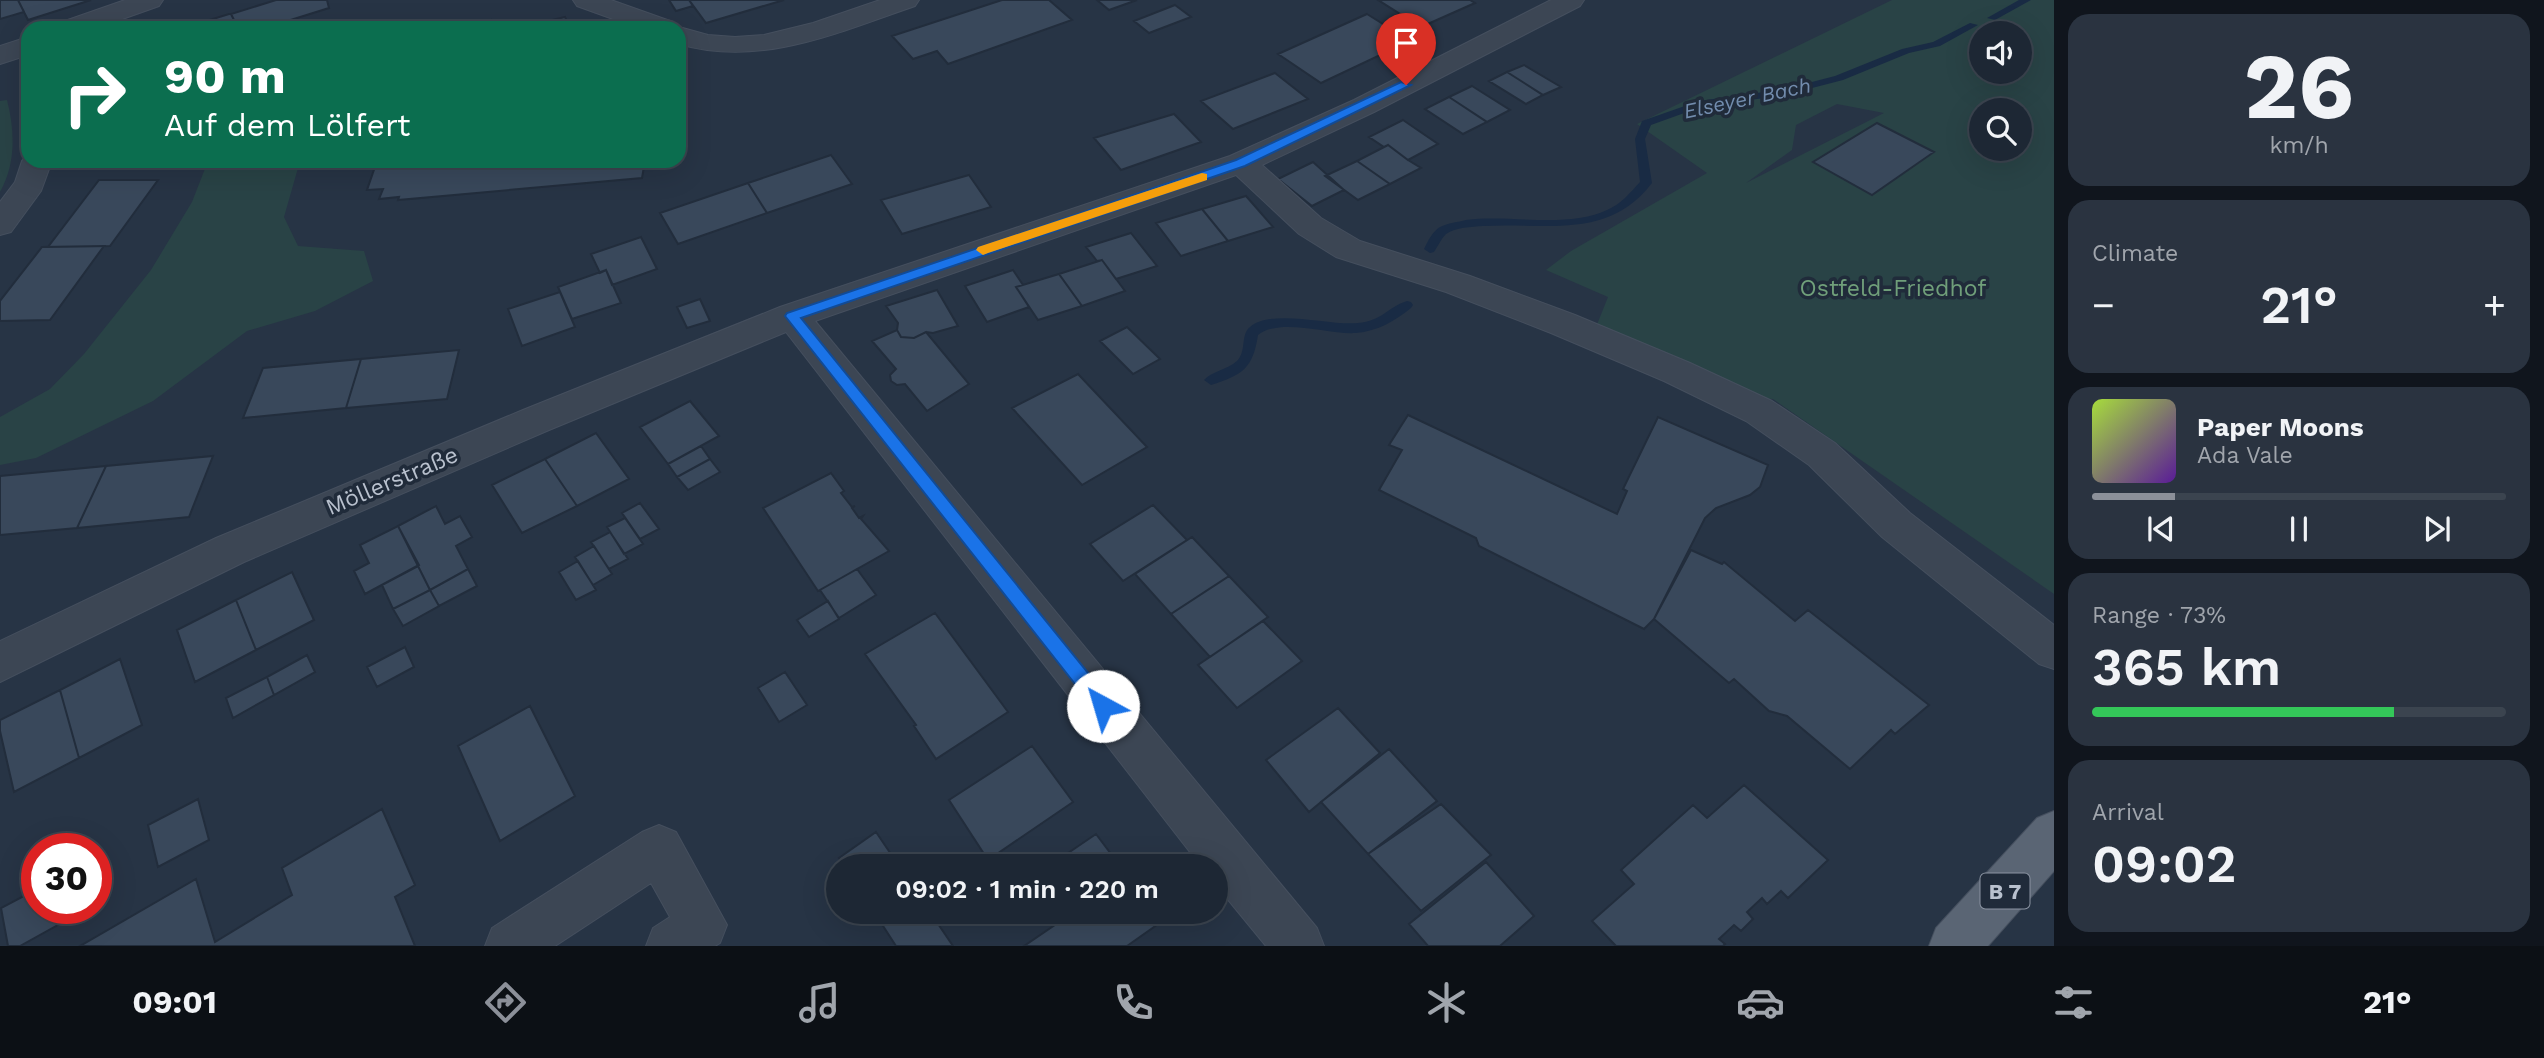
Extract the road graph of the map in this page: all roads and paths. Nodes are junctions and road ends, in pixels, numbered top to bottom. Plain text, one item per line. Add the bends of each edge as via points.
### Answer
1 (150, 0) edge
2 (586, 0) edge
3 (906, 0) edge
4 (1571, 0) edge
5 (92, 21) edge
6 (644, 21) edge
7 (686, 37) edge
8 (1241, 163) junction
9 (35, 168) edge
10 (0, 224) edge
11 (792, 316) junction
12 (2054, 650) edge
13 (0, 662) edge
14 (2054, 835) edge
15 (510, 946) edge
16 (671, 946) edge
17 (1299, 946) edge
18 (1954, 946) edge

1 - 5 street
2 - 6 street
3 - 7 street via 795,36 757,43 717,45
4 - 8 street, Möllerstraße
8 - 11 street, Möllerstraße
8 - 12 street via 1310,226 1348,249 1563,324 1759,411 1822,454 1896,525
9 - 10 street via 30,184
11 - 13 street, Möllerstraße via 230,550
11 - 17 street
14 - 18 main road, B 7
15 - 16 street via 659,849 702,925

